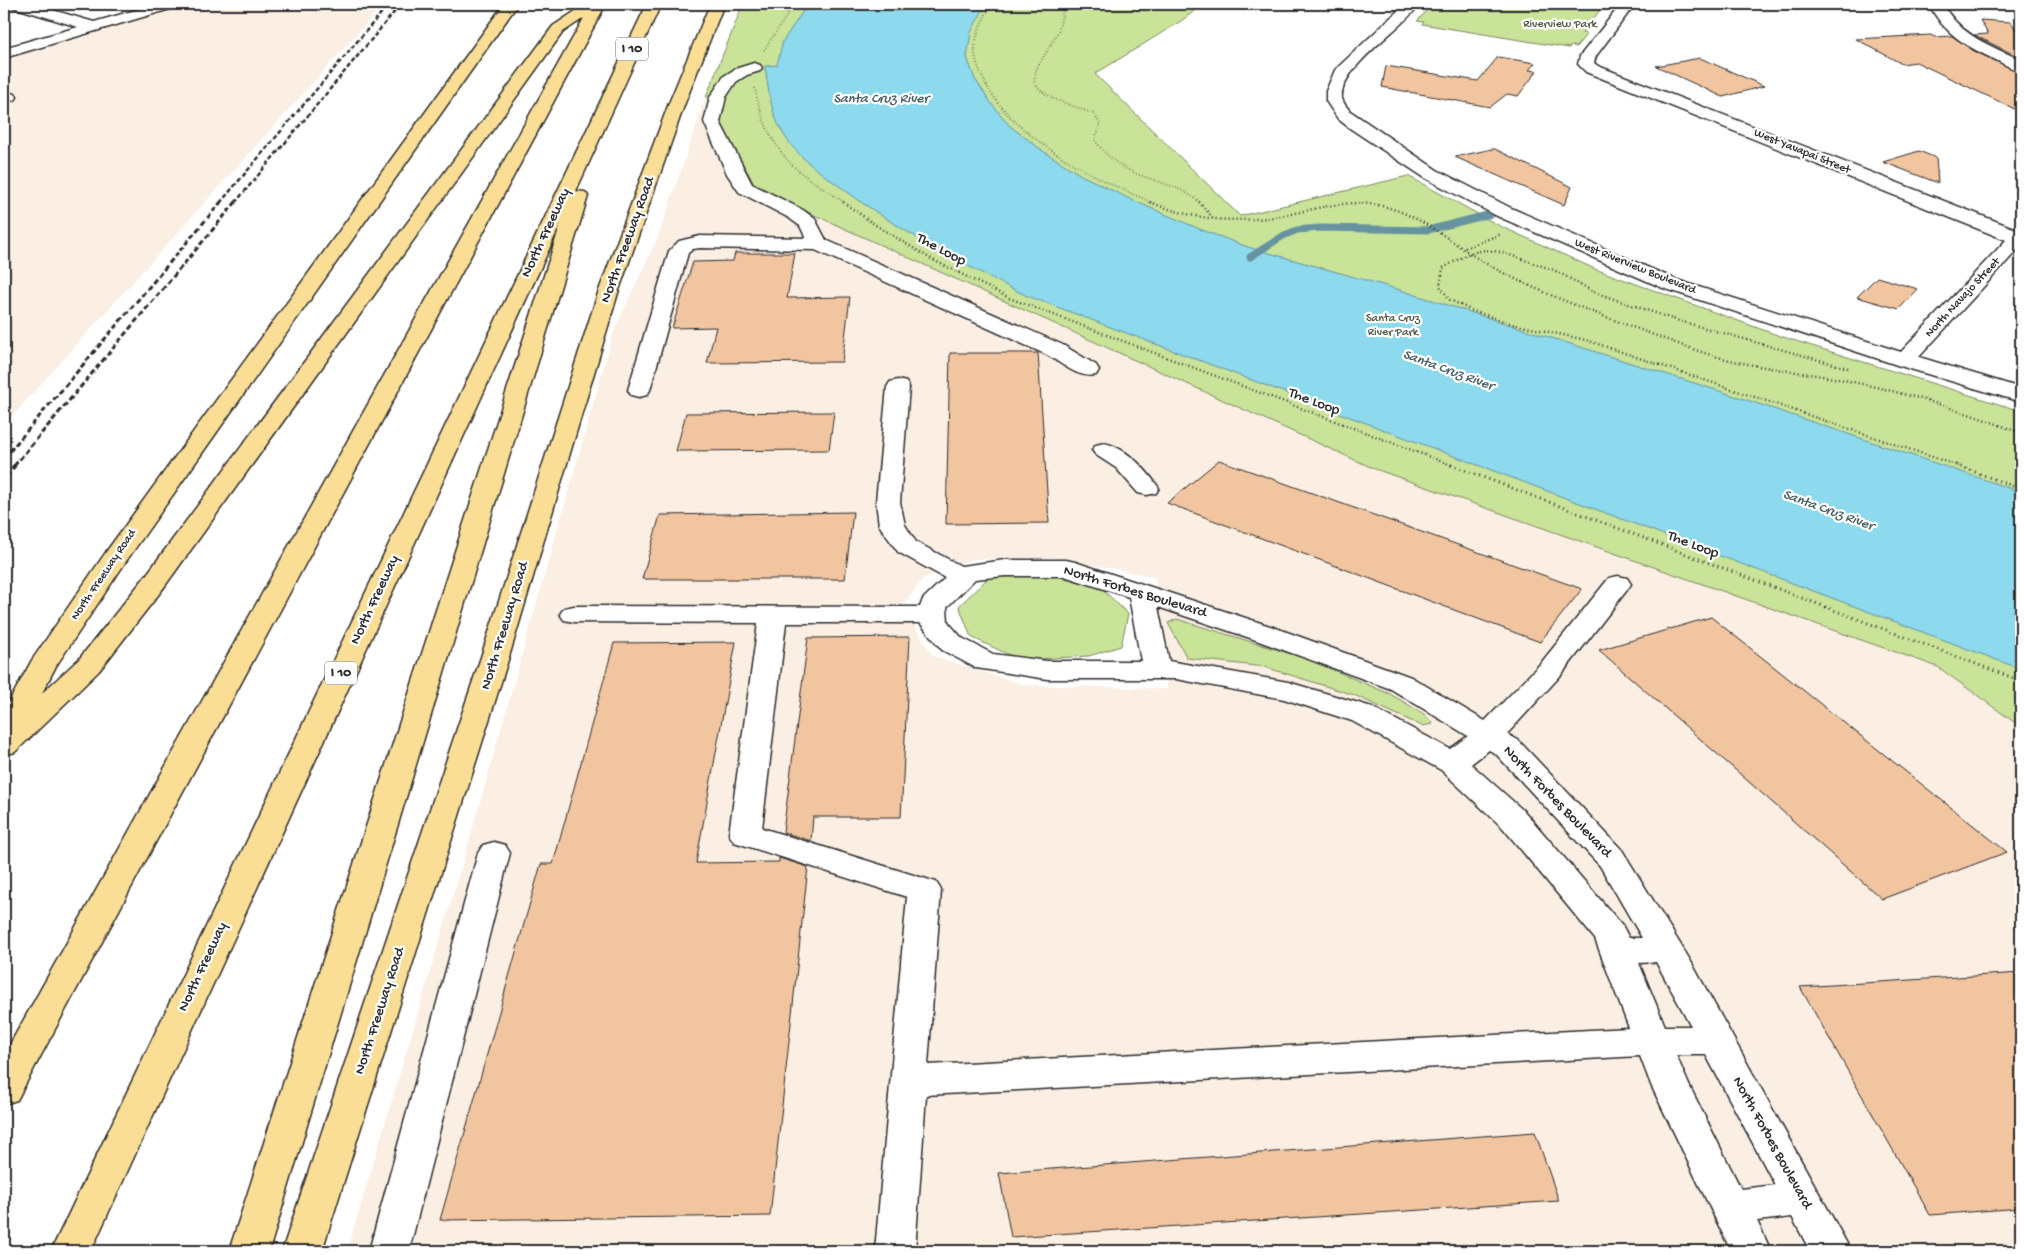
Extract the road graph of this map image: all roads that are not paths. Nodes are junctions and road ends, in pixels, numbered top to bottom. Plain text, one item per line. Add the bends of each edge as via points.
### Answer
1 (18, 4) edge
2 (172, 4) edge
3 (511, 4) edge
4 (597, 4) edge
5 (654, 4) edge
6 (717, 4) edge
7 (1413, 4) edge
8 (1628, 4) edge
9 (1936, 4) edge
10 (95, 27) junction
11 (4, 53) edge
12 (2021, 66) edge
13 (754, 68) road end
14 (611, 95) junction
15 (2020, 238) edge
16 (818, 244) junction
17 (1905, 360) junction
18 (1088, 370) dead end
19 (898, 388) dead end
20 (639, 390) dead end
21 (2021, 395) edge
22 (1104, 450) dead end
23 (1148, 488) dead end
24 (962, 578) junction
25 (1618, 584) dead end
26 (1142, 592) junction
27 (574, 614) dead end
28 (934, 614) junction
29 (773, 615) junction
30 (1157, 670) junction
31 (1488, 736) junction
32 (4, 738) edge
33 (4, 745) edge
34 (1452, 763) junction
35 (494, 854) dead end
36 (1665, 948) junction
37 (1616, 952) junction
38 (1653, 1040) junction
39 (1715, 1040) junction
40 (908, 1081) junction
41 (4, 1089) edge
42 (1802, 1199) junction
43 (1730, 1207) junction
44 (71, 1251) edge
45 (249, 1251) edge
46 (302, 1251) edge
47 (389, 1251) edge
48 (895, 1251) edge
49 (1751, 1251) edge
50 (1831, 1251) edge

1 - 10 street
2 - 10 street
3 - 32 main road, North Freeway Road via 114,558 42,666
4 - 33 main road via 558,29 153,584 89,665
4 - 41 main road
5 - 14 main road, North Freeway / I 10
6 - 46 main road, North Freeway Road via 677,102 608,293 495,657
7 - 17 street, West Riverview Boulevard via 1341,73 1334,90 1334,101 1356,124 1431,174 1504,212 1670,284
8 - 15 street, West Yavapai Street via 1588,56 1586,64 1592,68
9 - 12 street via 1940,17 1950,28
10 - 11 street
13 - 16 street via 730,79 718,97 712,122 745,188 808,223
14 - 44 main road, North Freeway / I 10
14 - 45 main road
15 - 17 street, North Navajo Street
16 - 18 street via 1055,350
16 - 20 street via 700,242 686,245 679,251
17 - 21 street, West Riverview Boulevard
19 - 24 street via 888,502 892,526 907,547
22 - 23 street
24 - 26 street, North Forbes Boulevard via 968,572 1005,568 1066,568
24 - 28 street, North Forbes Boulevard via 934,605
25 - 31 street via 1550,669
26 - 30 street
26 - 31 street, North Forbes Boulevard via 1401,683
27 - 29 street
28 - 29 street
28 - 30 street via 934,623 952,644 986,662 1047,670
29 - 40 street via 745,834 924,890
30 - 34 street via 1176,670 1288,691 1362,714
31 - 34 street
31 - 36 street, North Forbes Boulevard via 1507,747 1611,858
34 - 37 street via 1514,820 1610,934
35 - 47 street
36 - 37 street
36 - 39 street, North Forbes Boulevard
37 - 38 street
38 - 39 street
38 - 40 street
38 - 43 street via 1670,1085
39 - 42 street, North Forbes Boulevard
40 - 48 street
42 - 43 street
42 - 50 street, North Forbes Boulevard
43 - 49 street

